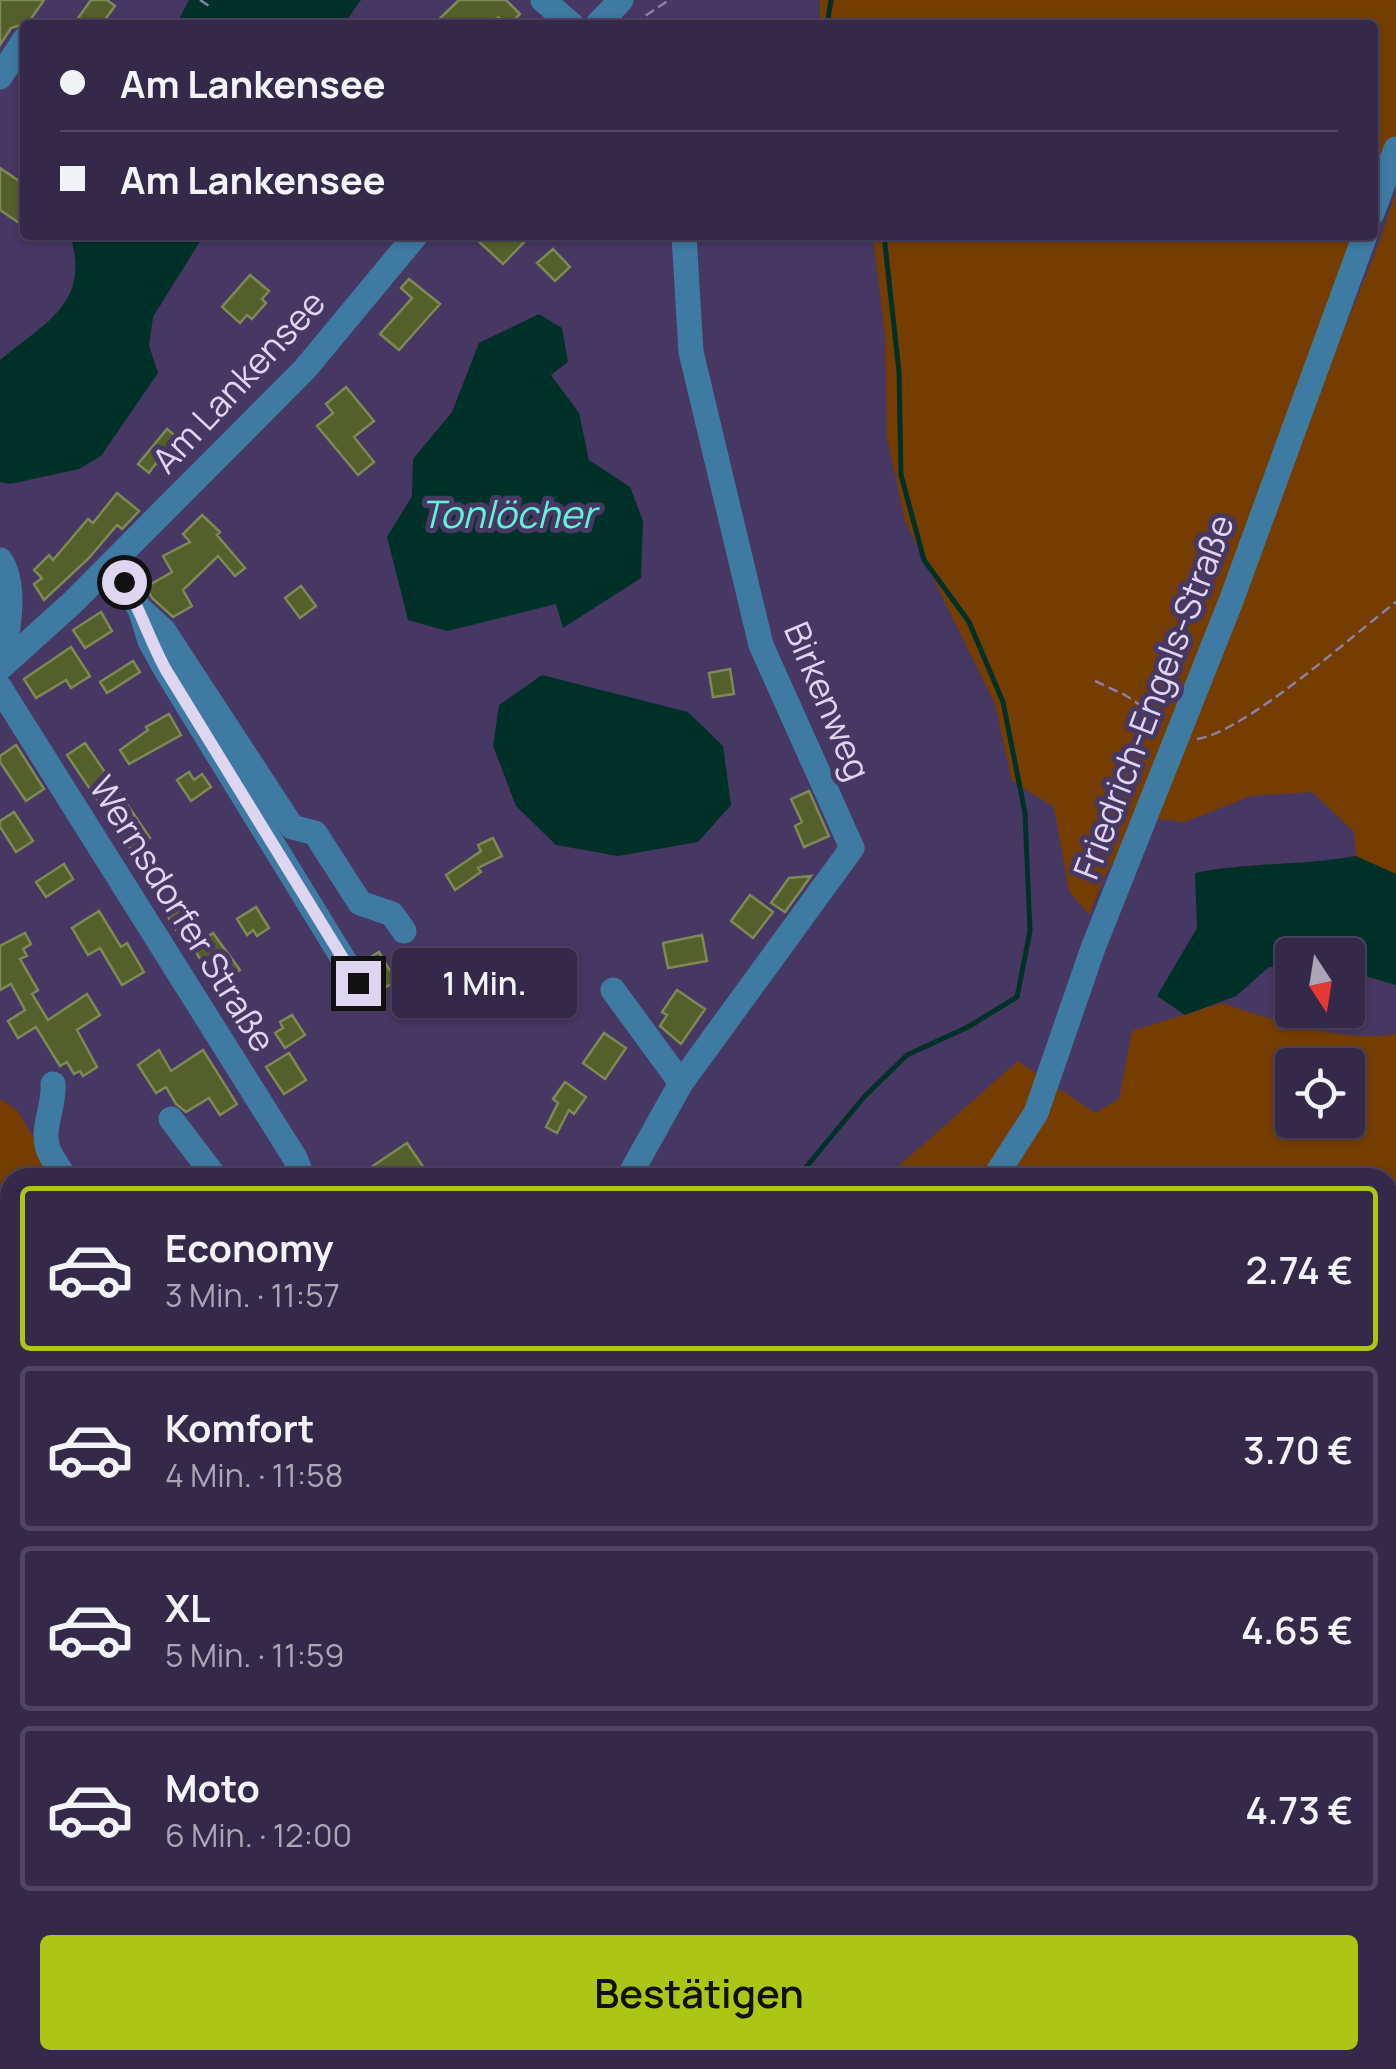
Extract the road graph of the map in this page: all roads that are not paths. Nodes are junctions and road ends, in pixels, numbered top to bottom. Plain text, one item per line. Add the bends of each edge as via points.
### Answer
1 (542, 0) edge
2 (566, 20) edge
3 (20, 46) edge
4 (0, 77) edge
5 (1396, 149) edge
6 (1378, 197) edge
7 (412, 240) edge
8 (684, 240) edge
9 (1362, 240) edge
10 (0, 560) edge
11 (104, 570) junction
12 (139, 608) junction
13 (0, 658) edge
14 (0, 668) edge
15 (0, 688) edge
16 (404, 932) dead end
17 (358, 983) dead end
18 (613, 990) dead end
19 (681, 1082) junction
20 (52, 1084) dead end
21 (172, 1118) dead end
22 (59, 1168) edge
23 (209, 1168) edge
24 (299, 1168) edge
25 (634, 1168) edge
26 (1001, 1168) edge

1 - 2 street
3 - 4 street
5 - 6 street
7 - 11 street, Am Lankensee via 305,369
8 - 19 street, Birkenweg via 691,352 761,646 852,848
9 - 26 street, Friedrich-Engels-Straße via 1036,1114
10 - 13 street via 11,588
11 - 12 street via 124,582
11 - 14 street, Am Lankensee
12 - 16 street via 184,658 292,827 315,833 360,904 392,914
12 - 17 street via 166,670
15 - 24 street, Wernsdorfer Straße
18 - 19 street
19 - 25 street, Birkenweg
20 - 22 street via 46,1134
21 - 23 street

